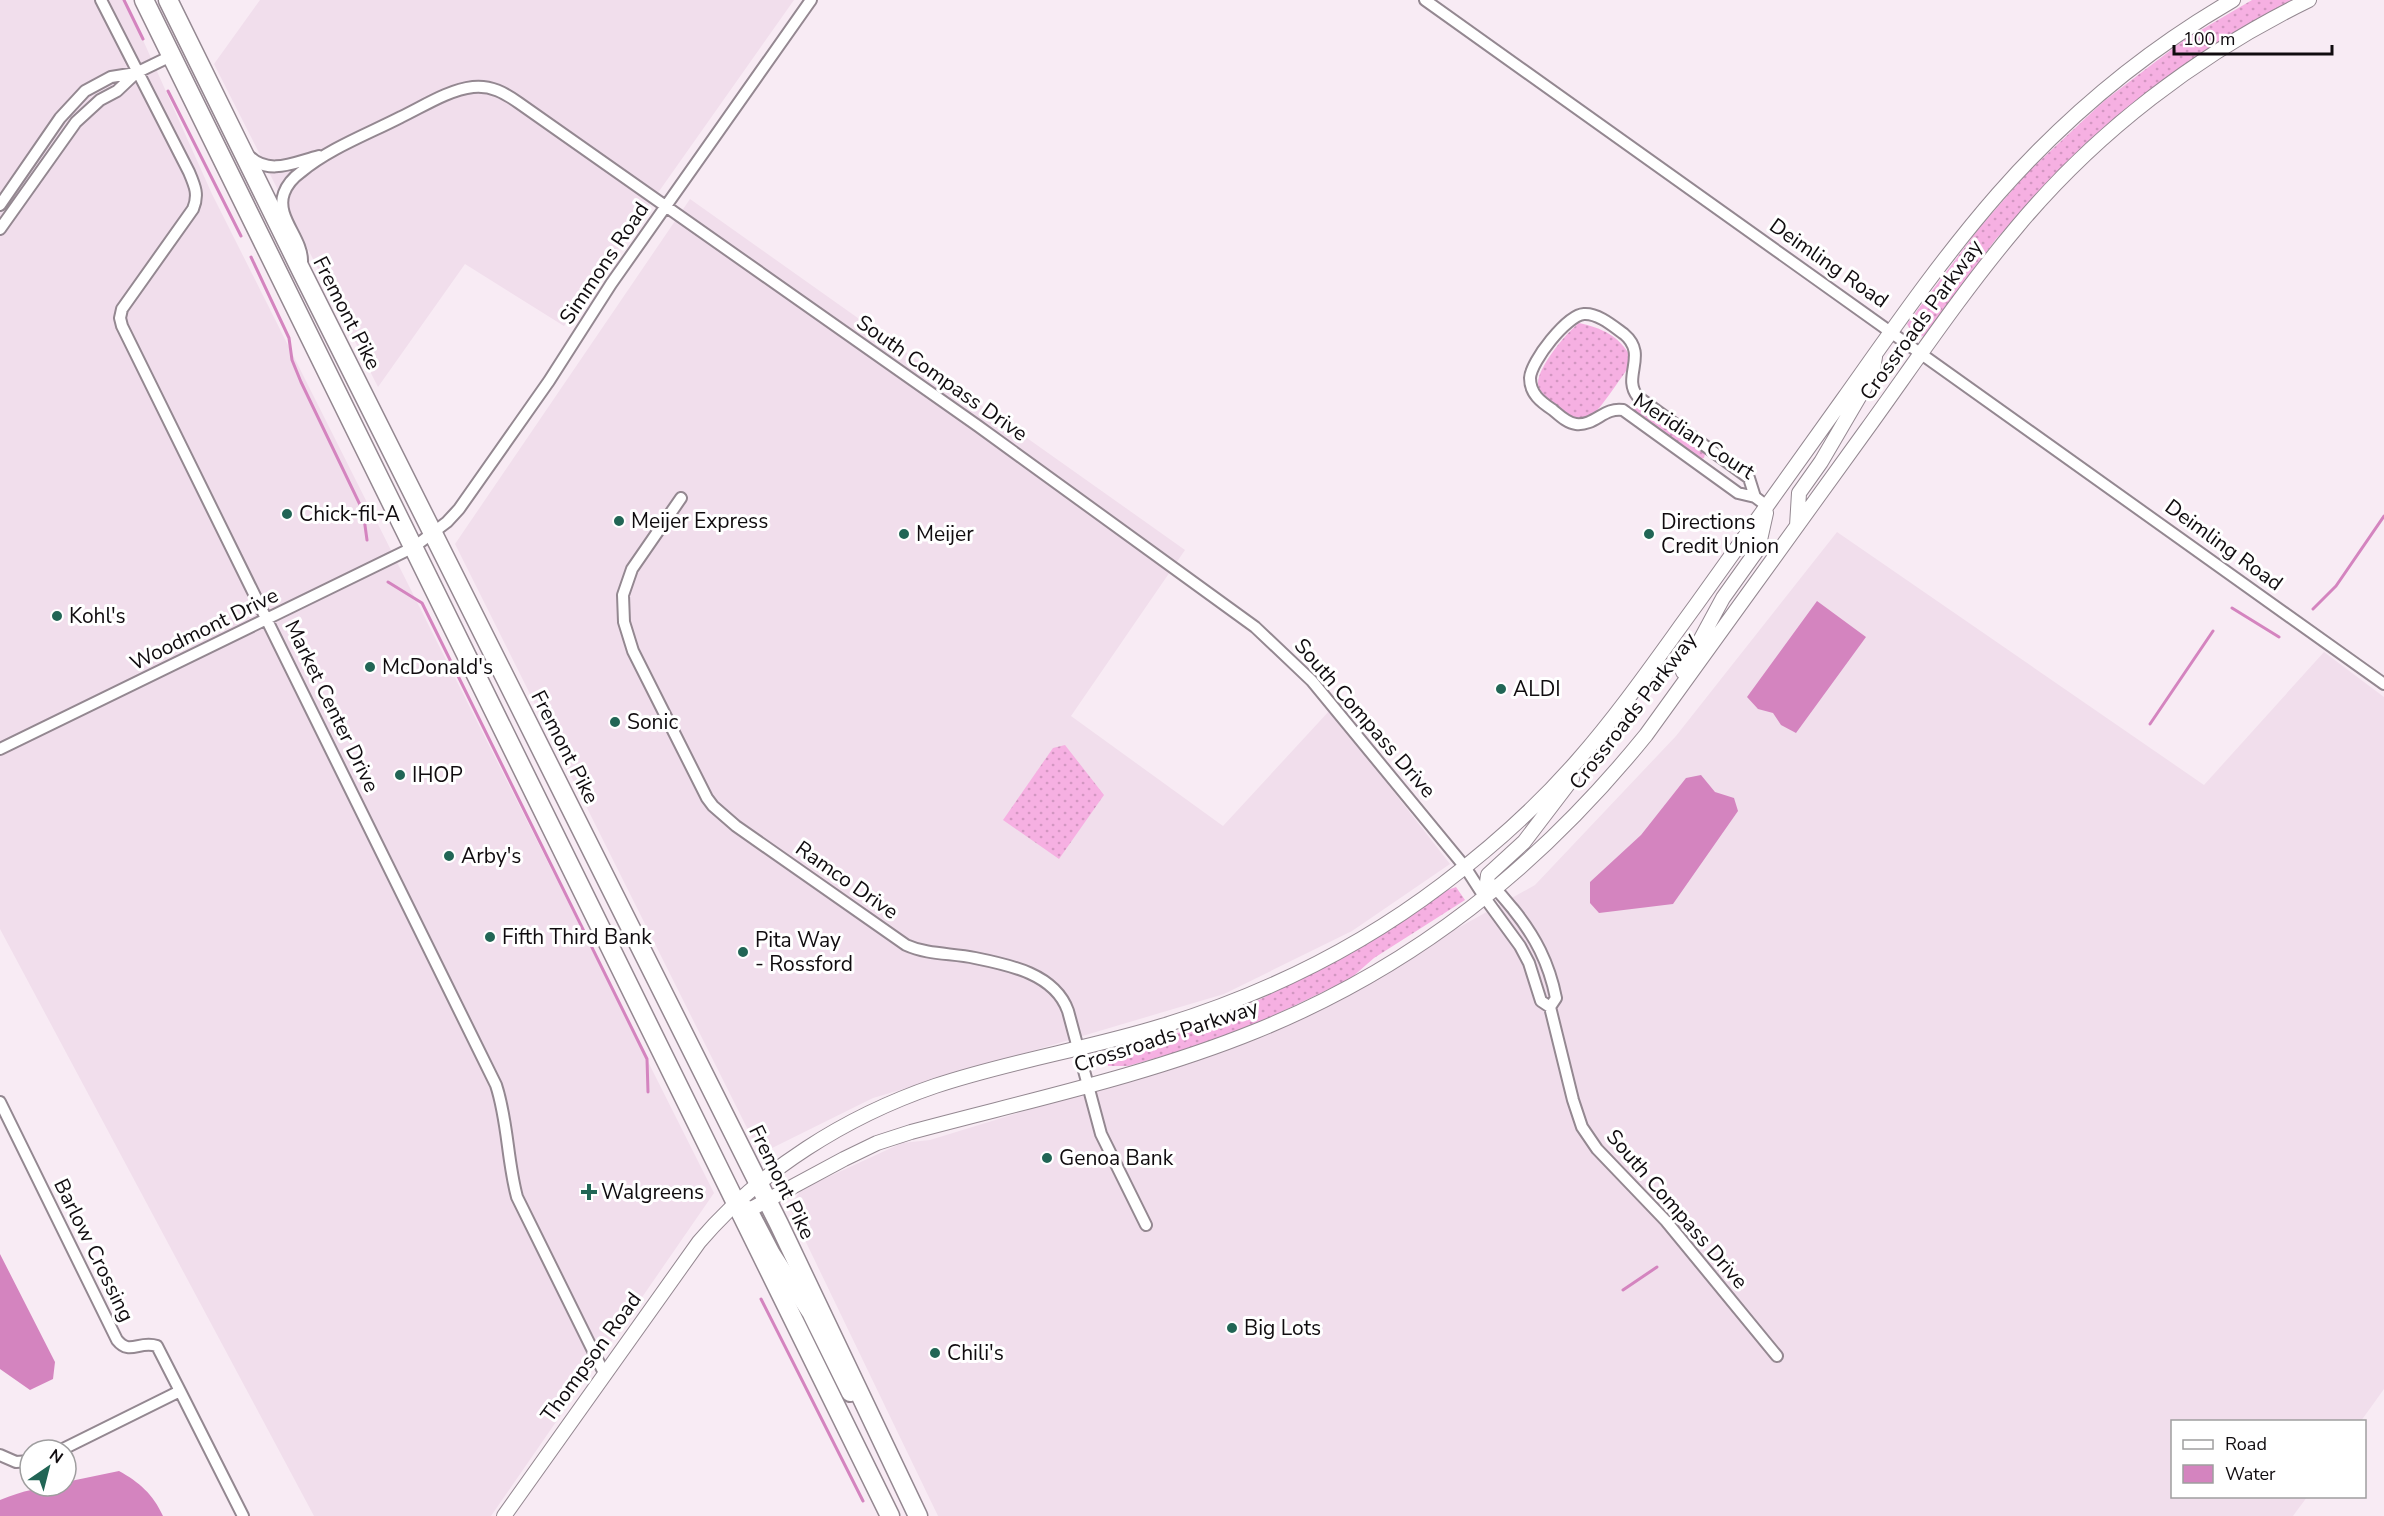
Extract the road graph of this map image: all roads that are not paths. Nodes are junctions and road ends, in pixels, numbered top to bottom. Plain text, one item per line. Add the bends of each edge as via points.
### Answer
1 (101, 0) edge
2 (144, 0) edge
3 (155, 0) edge
4 (168, 0) edge
5 (811, 0) edge
6 (1425, 0) edge
7 (2233, 0) edge
8 (2309, 0) edge
9 (191, 46) junction
10 (171, 56) junction
11 (136, 73) junction
12 (242, 152) junction
13 (325, 155) junction
14 (0, 205) edge
15 (665, 206) junction
16 (0, 229) edge
17 (301, 270) junction
18 (1892, 331) junction
19 (1922, 354) junction
20 (1875, 355) junction
21 (1716, 453) junction
22 (1705, 469) junction
23 (1755, 497) junction
24 (681, 498) dead end
25 (1767, 506) junction
26 (1797, 526) junction
27 (424, 541) junction
28 (268, 619) junction
29 (2384, 684) edge
30 (1677, 692) junction
31 (1609, 723) junction
32 (0, 749) edge
33 (1465, 867) junction
34 (1489, 890) junction
35 (1550, 1007) junction
36 (1079, 1049) junction
37 (1087, 1085) junction
38 (0, 1102) edge
39 (763, 1192) junction
40 (742, 1209) junction
41 (1146, 1225) dead end
42 (1777, 1356) dead end
43 (605, 1375) junction
44 (180, 1391) junction
45 (874, 1424) junction
46 (78, 1442) edge
47 (0, 1455) edge
48 (18, 1462) edge
49 (243, 1516) edge
50 (504, 1516) edge
51 (890, 1516) edge
52 (918, 1516) edge

1 - 11 street
2 - 10 highway, Fremont Pike
3 - 9 highway via 170,27
4 - 9 highway, Fremont Pike
5 - 15 street, Simmons Road
6 - 18 street, Deimling Road
7 - 18 street, Crossroads Parkway via 2140,62 2067,123 1997,195
8 - 19 street, Crossroads Parkway via 2250,32 2163,89 2091,150 2018,226
9 - 12 highway, Fremont Pike
10 - 11 street
10 - 12 highway via 186,62 224,133
10 - 27 highway, Fremont Pike
11 - 14 street via 98,83 72,103
11 - 16 street via 76,122
11 - 28 street, Market Center Drive via 189,172 197,199 122,309 120,318
12 - 13 street, South Compass Drive via 272,168
12 - 17 highway, Fremont Pike
13 - 15 street, South Compass Drive via 453,92 489,87 519,103
13 - 17 street, South Compass Drive via 288,185 282,198 284,215 300,247
15 - 27 street, Simmons Road via 455,515
15 - 33 street, South Compass Drive via 1255,627 1318,688
17 - 27 highway, Fremont Pike
18 - 19 street, Deimling Road
18 - 20 street, Crossroads Parkway
19 - 26 street, Crossroads Parkway
19 - 29 street, Deimling Road
20 - 25 street, Crossroads Parkway
20 - 26 street via 1872,375 1799,493
21 - 22 street
21 - 22 street, Meridian Court via 1638,397 1631,383 1636,357 1631,343 1624,334 1592,314 1575,316 1562,327 1531,372 1533,392 1569,422 1590,422 1610,410 1623,410
21 - 23 street, Meridian Court via 1749,478
22 - 23 street, Meridian Court via 1738,493
23 - 25 street, Meridian Court
24 - 36 street, Ramco Drive via 632,570 623,595 624,622 633,651 706,798 736,826 906,945 921,951 976,958 1046,981 1063,998
25 - 30 street via 1758,549 1723,598 1684,668
25 - 31 street, Crossroads Parkway
26 - 30 street, Crossroads Parkway
27 - 28 street, Woodmont Drive
27 - 39 highway, Fremont Pike via 562,792
27 - 40 highway, Fremont Pike
28 - 32 street, Woodmont Drive
28 - 43 street, Market Center Drive via 496,1085 517,1197
30 - 34 street, Crossroads Parkway via 1584,808 1544,848
31 - 33 street, Crossroads Parkway via 1552,788
31 - 34 street via 1524,842 1488,875
33 - 34 street, South Compass Drive
33 - 36 street, Crossroads Parkway via 1379,927 1285,979 1195,1015
34 - 35 street, South Compass Drive via 1529,963 1541,1001
34 - 35 street, South Compass Drive via 1533,936 1543,953 1556,998
34 - 37 street, Crossroads Parkway via 1432,937 1307,1009 1211,1048
35 - 42 street, South Compass Drive via 1582,1127 1597,1149 1666,1221
36 - 37 street, Ramco Drive
36 - 39 street, Crossroads Parkway via 964,1077 902,1098 830,1135
37 - 39 street, Crossroads Parkway via 877,1143
37 - 41 street, Ramco Drive via 1101,1134
38 - 44 street, Barlow Crossing via 117,1340 129,1348 146,1343 157,1346
39 - 40 street, Thompson Road
39 - 45 highway, Fremont Pike
40 - 43 street, Thompson Road via 715,1223
40 - 45 main road via 810,1312 851,1395
40 - 51 highway, Fremont Pike
43 - 50 street, Thompson Road
44 - 46 street
44 - 49 street
45 - 52 highway, Fremont Pike
47 - 48 street

